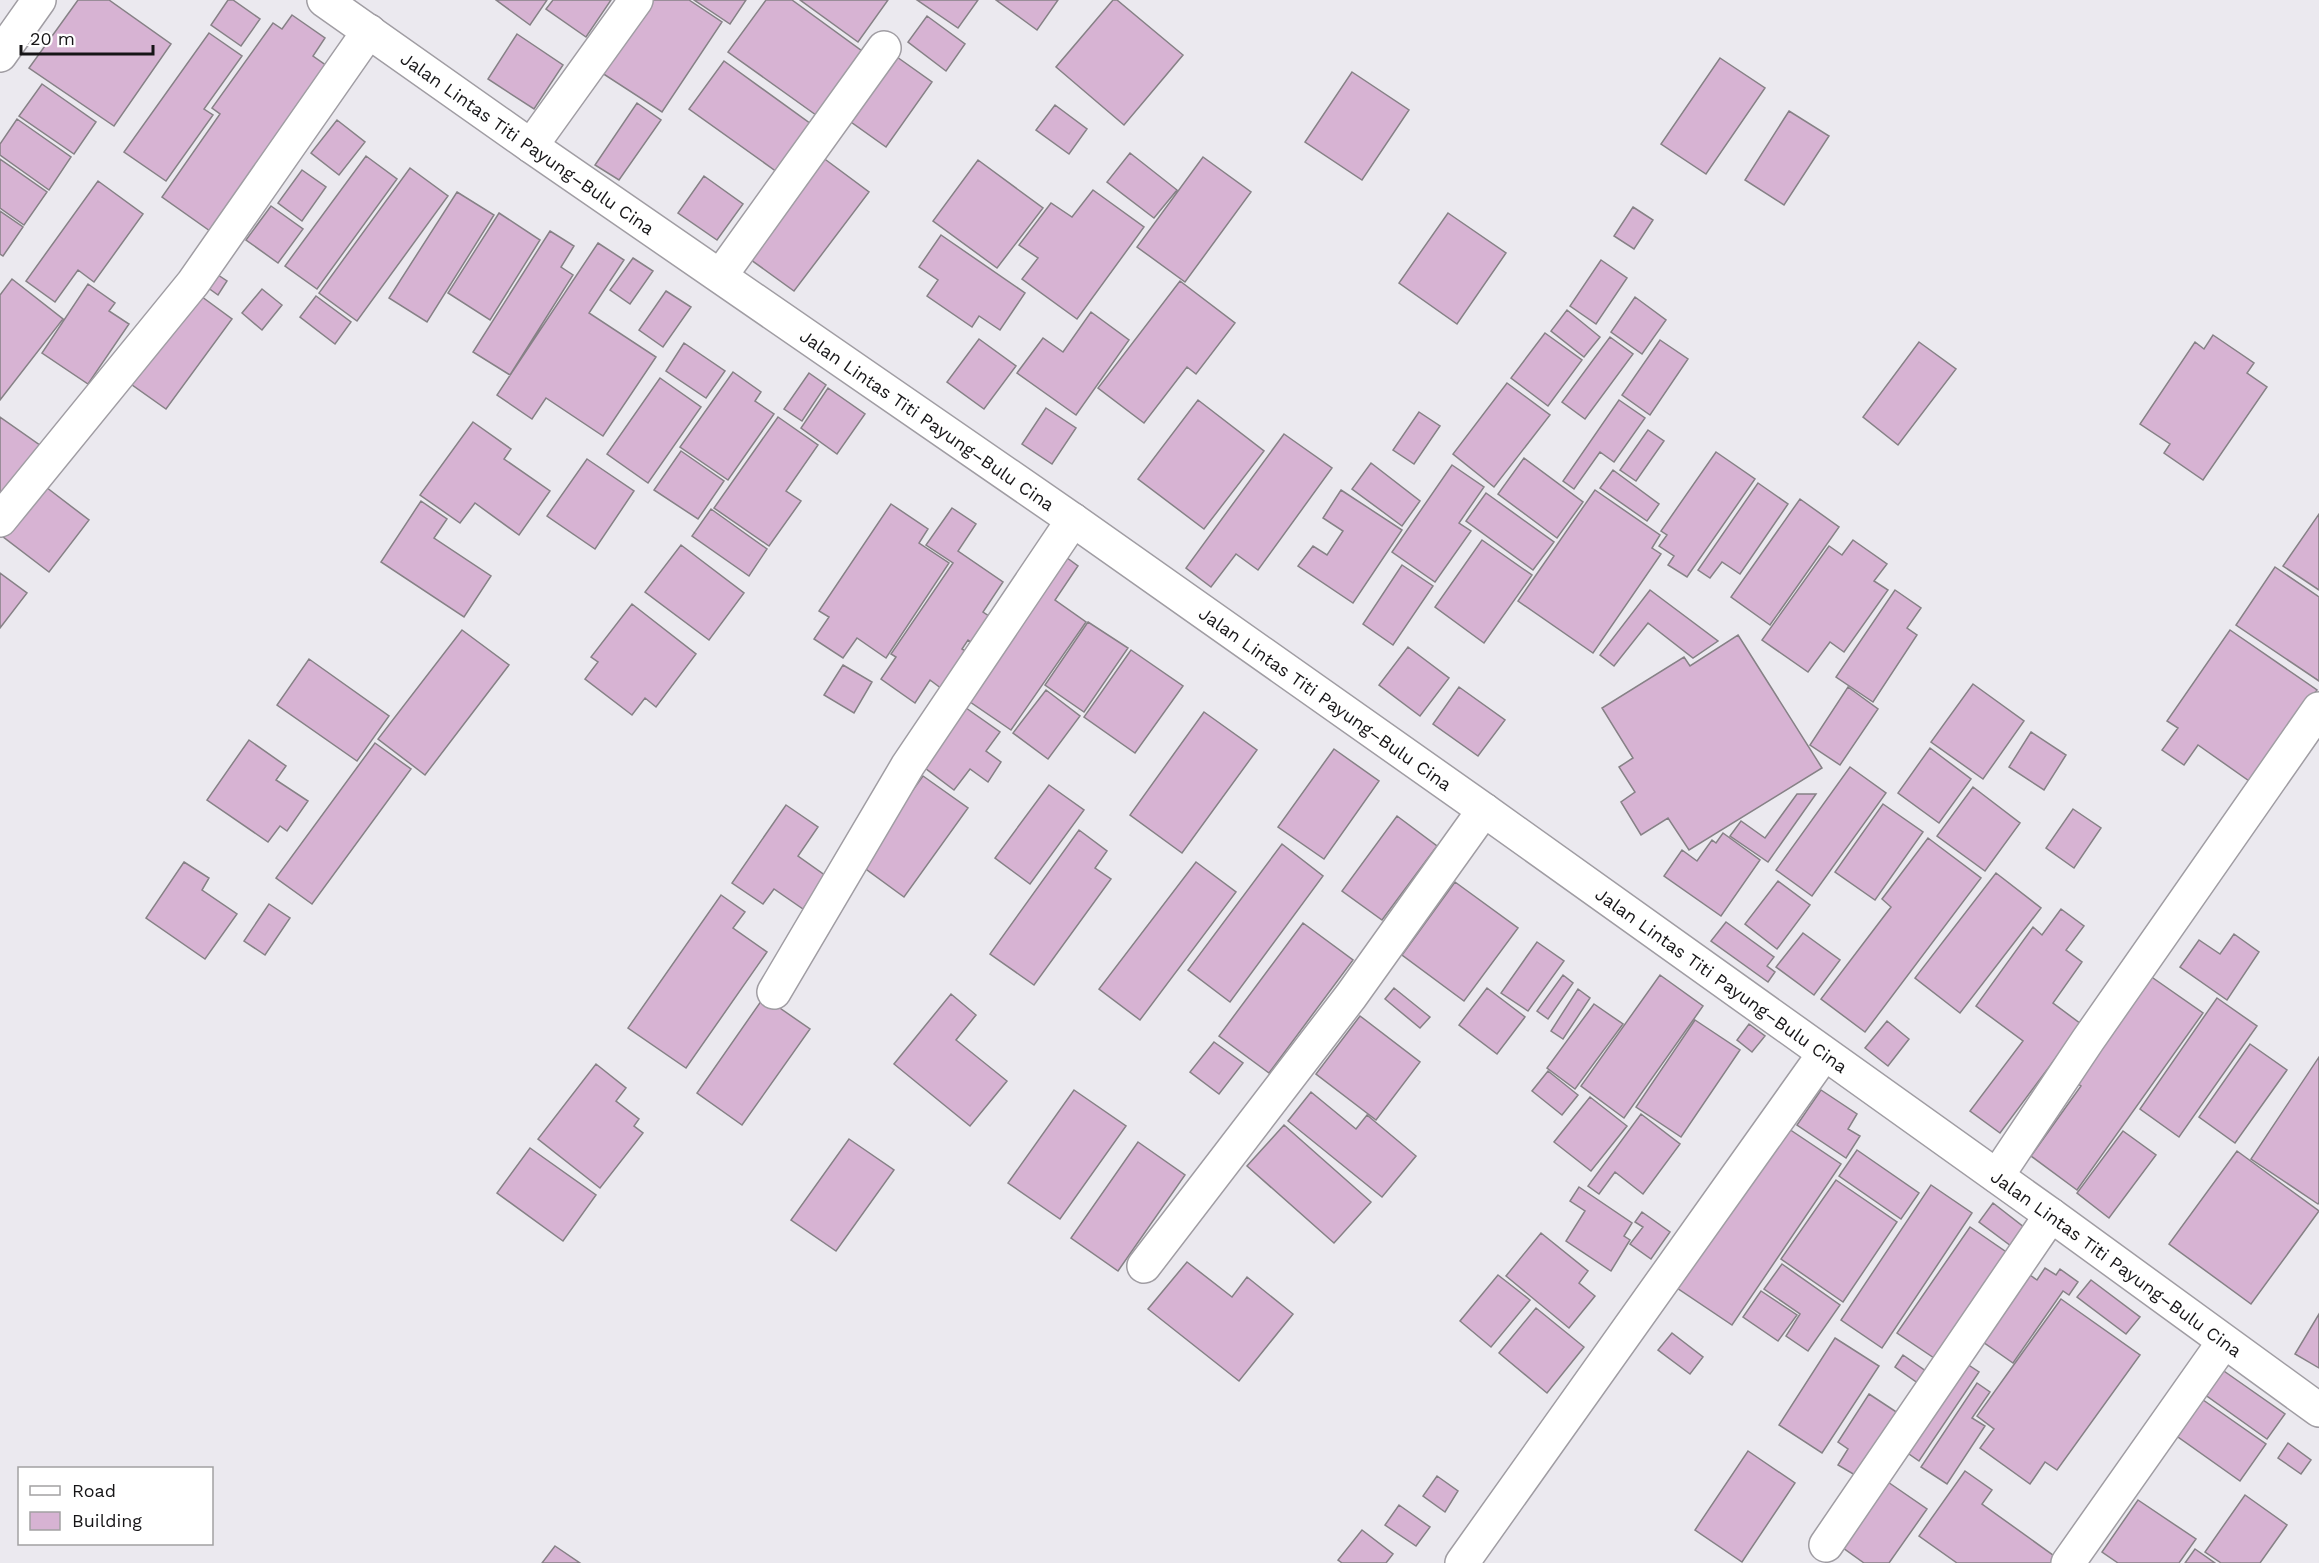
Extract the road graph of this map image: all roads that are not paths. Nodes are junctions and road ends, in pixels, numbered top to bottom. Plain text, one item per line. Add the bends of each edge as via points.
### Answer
1 (39, 0) edge
2 (324, 0) edge
3 (636, 0) edge
4 (369, 31) junction
5 (884, 48) dead end
6 (0, 55) edge
7 (531, 146) junction
8 (720, 275) junction
9 (0, 520) edge
10 (1073, 520) junction
11 (2319, 709) edge
12 (1484, 810) junction
13 (774, 992) dead end
14 (1824, 1054) junction
15 (1997, 1176) junction
16 (2051, 1215) junction
17 (1144, 1266) dead end
18 (2223, 1343) junction
19 (2319, 1410) edge
20 (1826, 1545) dead end
21 (1461, 1563) edge
22 (2068, 1563) edge

1 - 6 street
2 - 4 street, Jalan Lintas Titi Payung–Bulu Cina
3 - 7 street
4 - 7 street, Jalan Lintas Titi Payung–Bulu Cina
4 - 9 street via 193,283
5 - 8 street
7 - 8 street, Jalan Lintas Titi Payung–Bulu Cina
8 - 10 street, Jalan Lintas Titi Payung–Bulu Cina
10 - 12 street, Jalan Lintas Titi Payung–Bulu Cina
10 - 13 street via 908,765
11 - 15 street
12 - 14 street, Jalan Lintas Titi Payung–Bulu Cina
12 - 17 street via 1351,996
14 - 15 street, Jalan Lintas Titi Payung–Bulu Cina
14 - 21 street
15 - 16 street, Jalan Lintas Titi Payung–Bulu Cina
16 - 18 street, Jalan Lintas Titi Payung–Bulu Cina
16 - 20 street
18 - 19 street, Jalan Lintas Titi Payung–Bulu Cina
18 - 22 street

